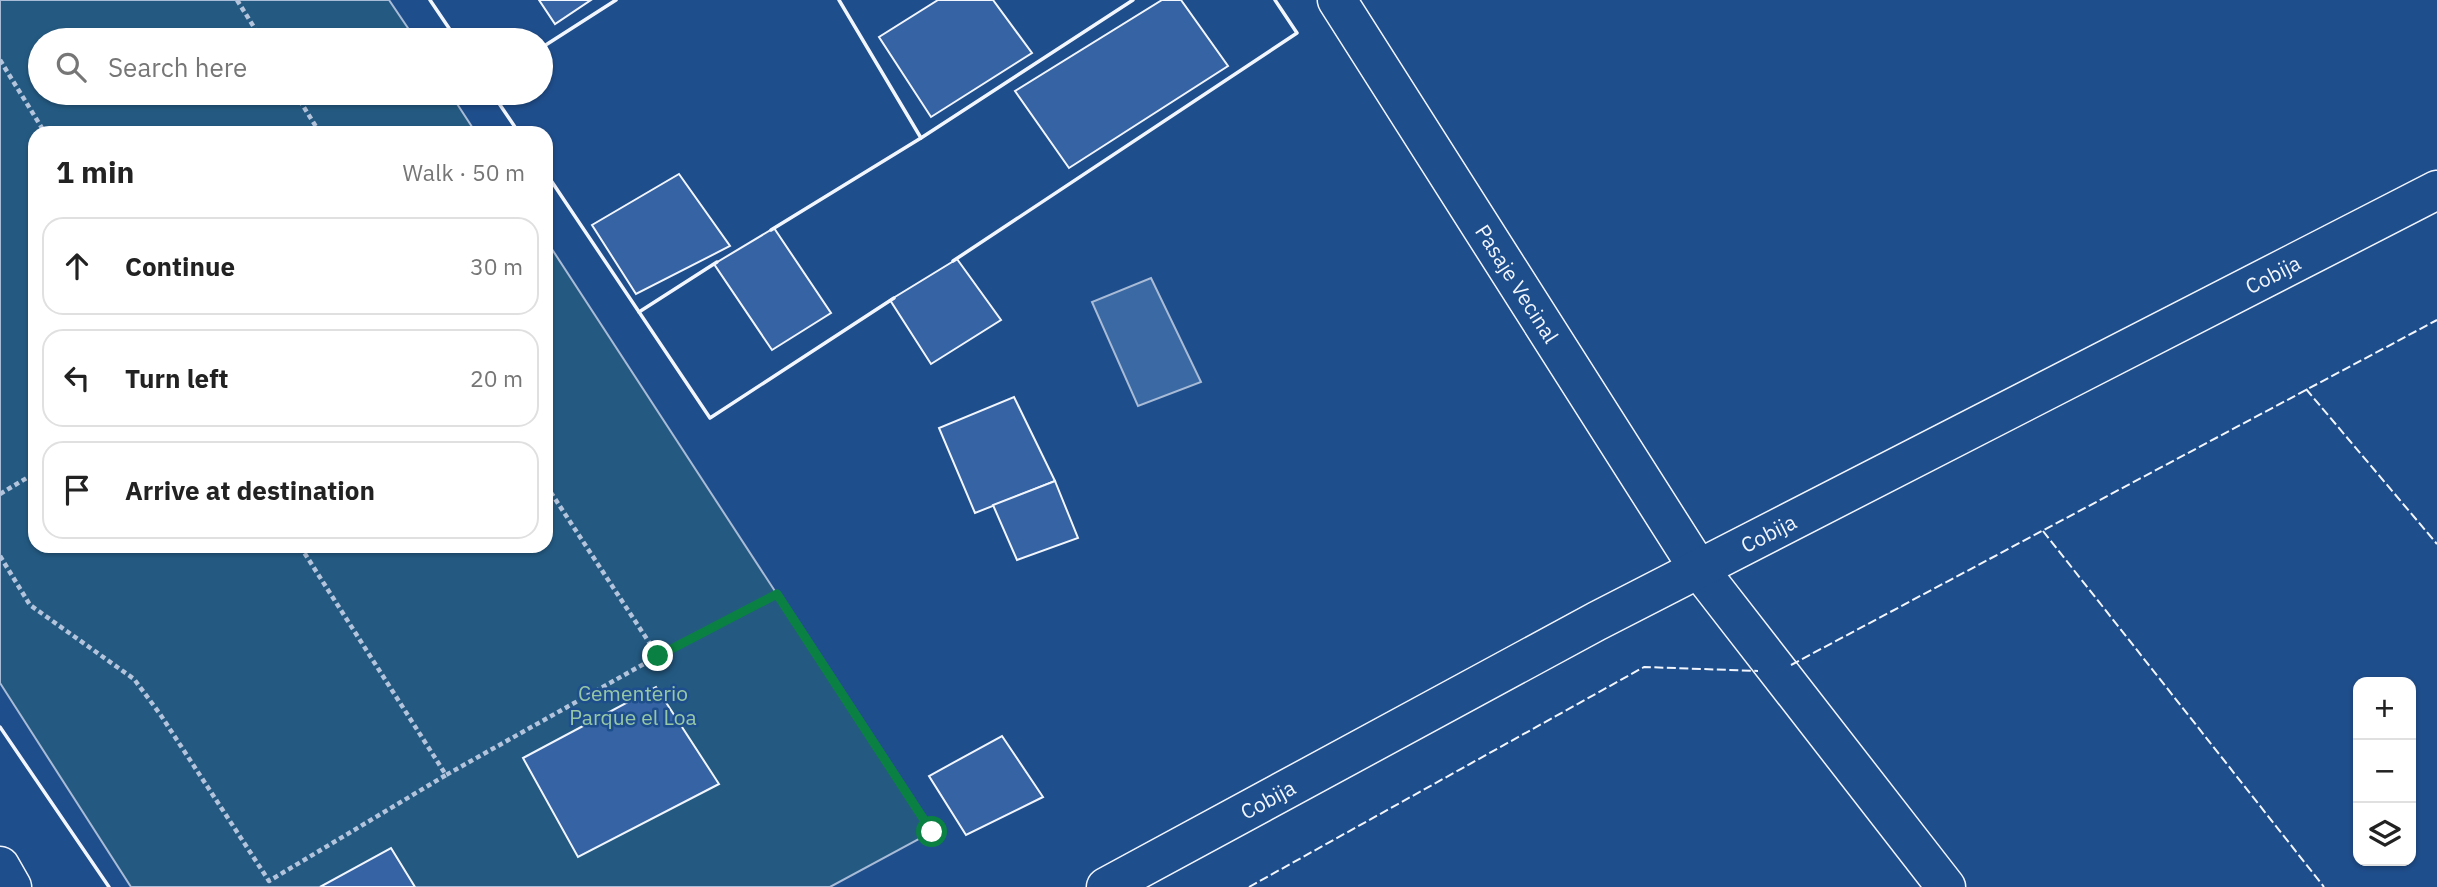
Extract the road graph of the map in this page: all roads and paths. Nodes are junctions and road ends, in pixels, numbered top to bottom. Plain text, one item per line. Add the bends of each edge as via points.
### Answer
1 (237, 0) edge
2 (1337, 0) edge
3 (254, 28) edge
4 (0, 60) edge
5 (28, 104) edge
6 (28, 105) edge
7 (302, 105) edge
8 (42, 126) edge
9 (316, 126) edge
10 (2437, 190) edge
11 (28, 477) edge
12 (0, 494) edge
13 (553, 496) edge
14 (304, 553) edge
15 (0, 556) edge
16 (1698, 568) junction
17 (658, 656) junction
18 (446, 775) junction
19 (932, 832) dead end
20 (0, 866) edge
21 (12, 887) edge
22 (1106, 887) edge
23 (1946, 887) edge

1 - 3 path
2 - 16 street, Pasaje Vecinal
4 - 5 path
6 - 8 path
7 - 9 path
10 - 16 street, Cobija
11 - 12 path
13 - 17 path
14 - 18 path
15 - 18 path via 30,605 134,679 269,881
16 - 22 street, Cobija
16 - 23 street, Pasaje Vecinal
17 - 18 path
17 - 19 path via 777,594
20 - 21 street

